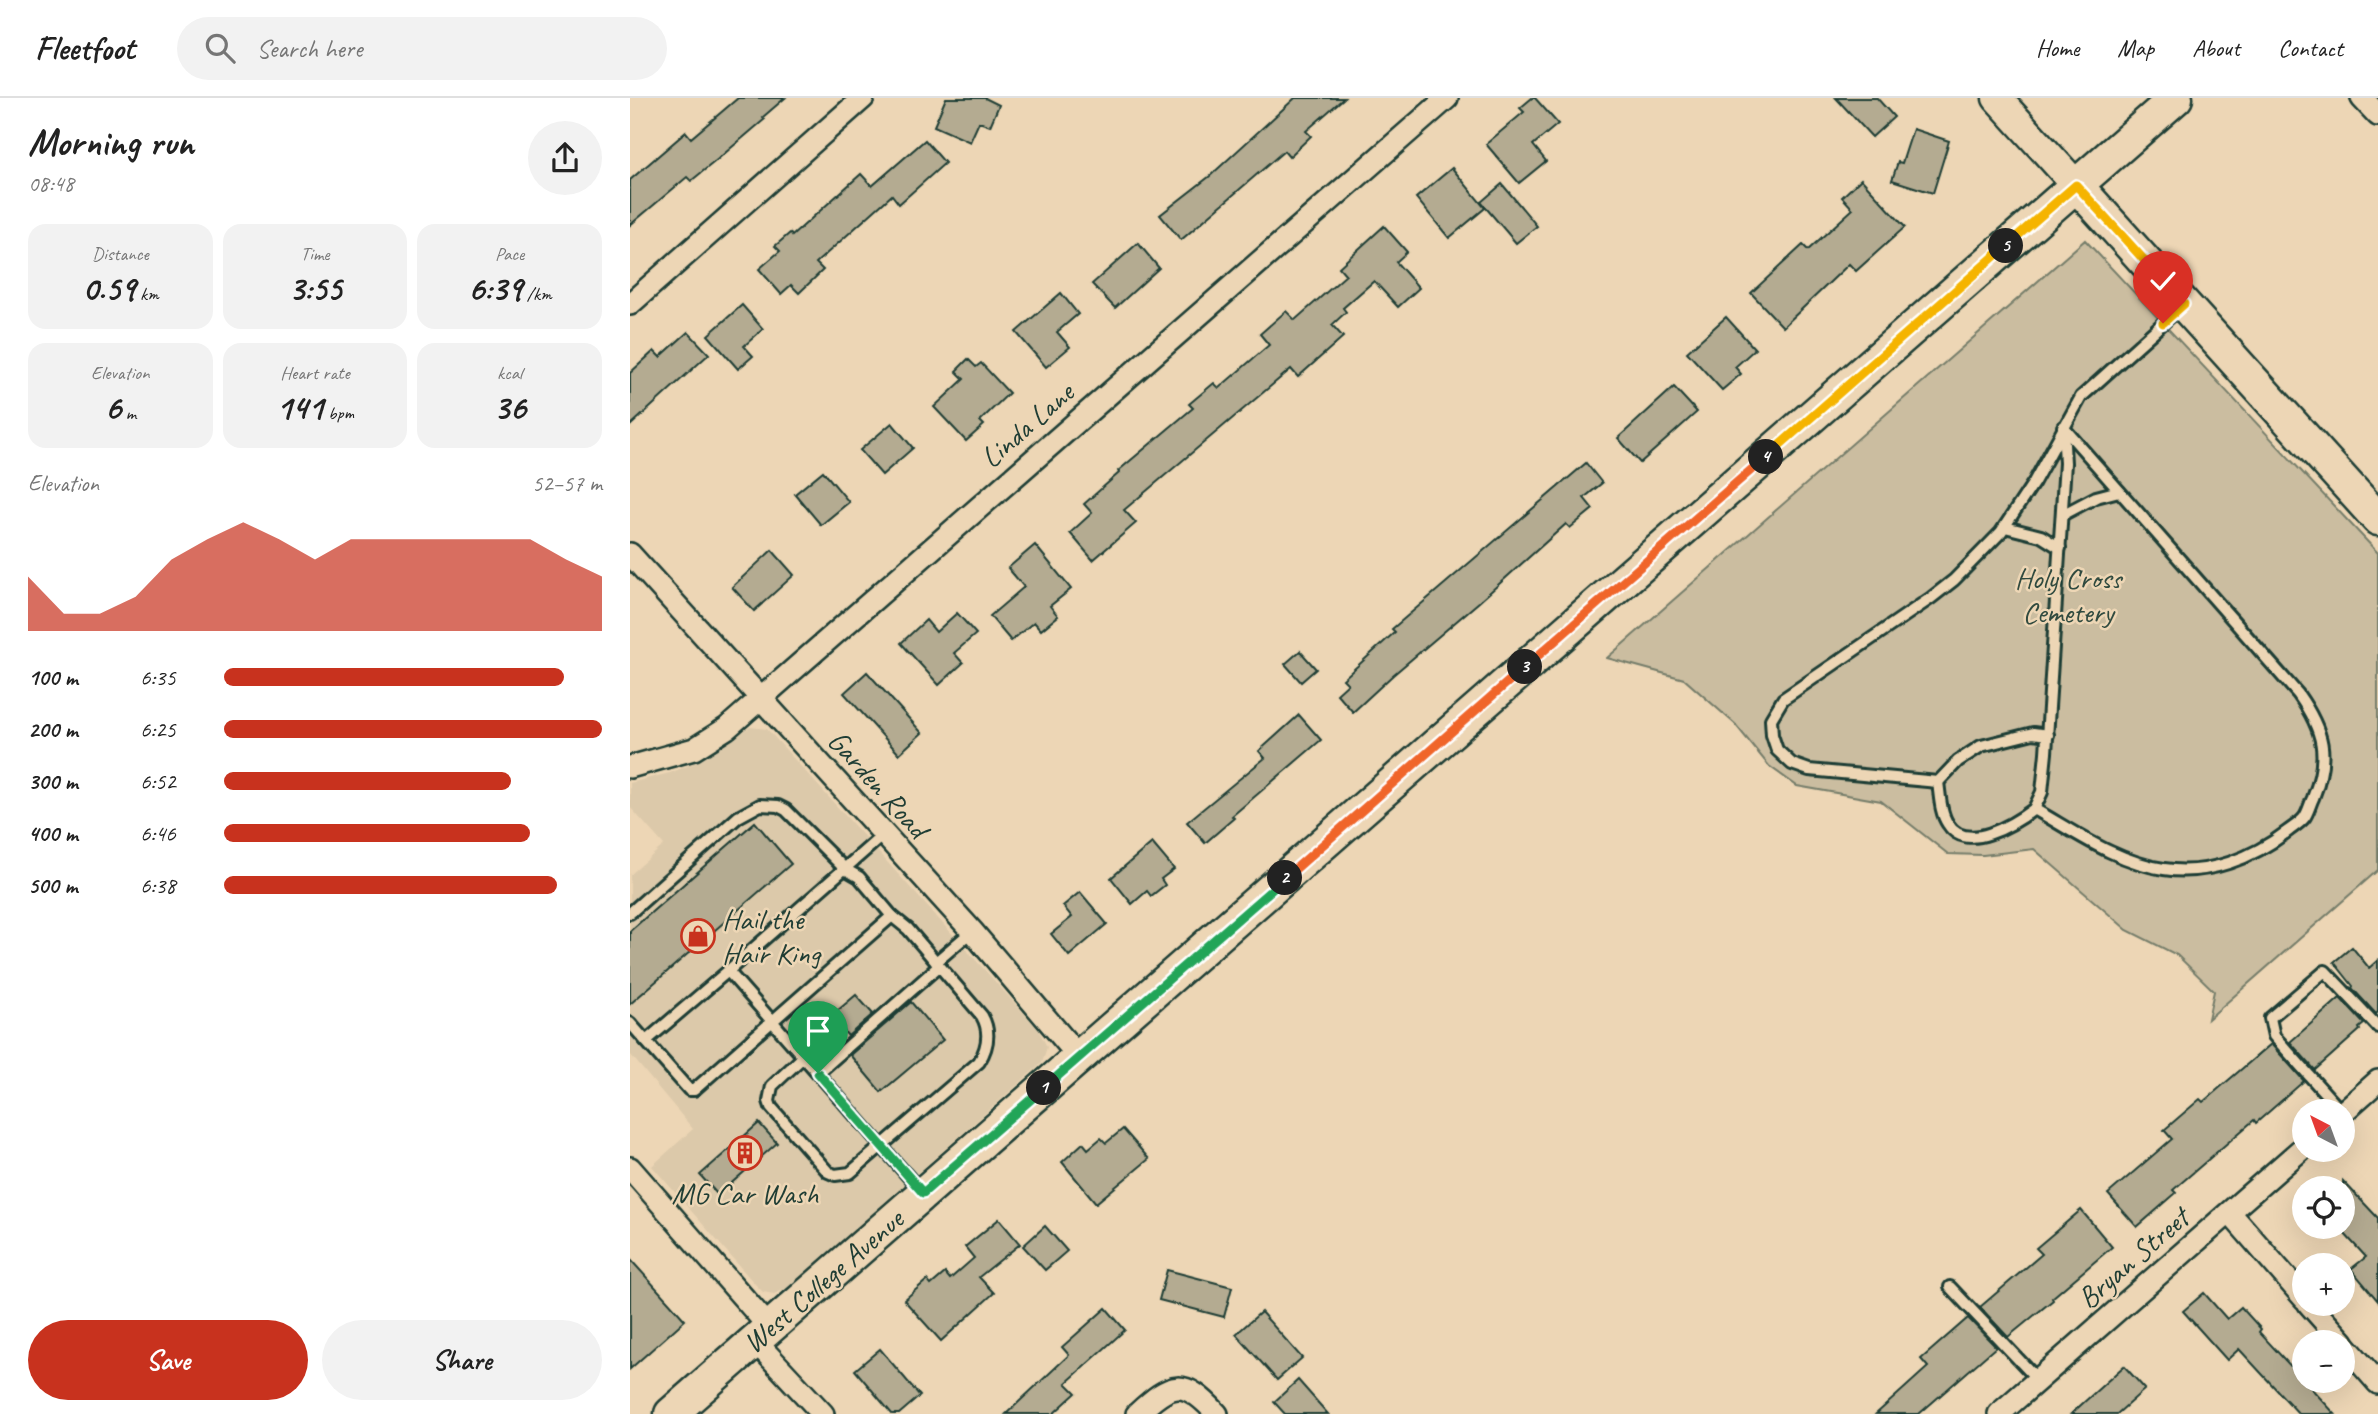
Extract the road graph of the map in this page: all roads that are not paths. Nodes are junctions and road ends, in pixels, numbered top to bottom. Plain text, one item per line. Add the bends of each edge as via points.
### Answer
1 (863, 98) edge
2 (1447, 98) edge
3 (2176, 98) edge
4 (2362, 98) edge
5 (2005, 101) edge
6 (2378, 115) edge
7 (2076, 185) junction
8 (630, 304) edge
9 (2184, 304) junction
10 (2063, 427) junction
11 (2119, 491) junction
12 (2062, 515) junction
13 (2378, 519) edge
14 (2005, 527) junction
15 (2060, 548) junction
16 (630, 554) edge
17 (760, 698) junction
18 (2048, 735) junction
19 (630, 767) edge
20 (1938, 782) junction
21 (2034, 809) junction
22 (884, 834) junction
23 (845, 869) junction
24 (630, 913) edge
25 (892, 916) junction
26 (972, 931) junction
27 (938, 964) junction
28 (729, 971) junction
29 (773, 1021) junction
30 (630, 1023) edge
31 (2378, 1027) edge
32 (646, 1041) junction
33 (804, 1056) junction
34 (1079, 1057) junction
35 (818, 1073) junction
36 (2378, 1081) edge
37 (2331, 1099) edge
38 (2356, 1099) edge
39 (882, 1145) junction
40 (2292, 1158) edge
41 (630, 1168) edge
42 (923, 1193) junction
43 (2230, 1213) junction
44 (2292, 1284) edge
45 (1950, 1287) dead end
46 (2319, 1316) edge
47 (2332, 1330) edge
48 (762, 1335) junction
49 (2355, 1357) edge
50 (2038, 1380) junction
51 (2378, 1383) edge
52 (2009, 1411) edge
53 (671, 1414) edge
54 (823, 1414) edge
55 (1137, 1414) edge
56 (1217, 1414) edge

1 - 8 street
2 - 17 street, Linda Lane
3 - 7 main road, West College Avenue
4 - 6 street
5 - 7 street
7 - 9 main road
7 - 34 main road, West College Avenue
9 - 10 lane via 2081,397
9 - 13 main road
10 - 11 lane
10 - 12 lane
10 - 14 lane
11 - 12 lane
11 - 21 lane via 2306,705 2323,745 2321,778 2305,818 2271,844 2234,862 2196,871 2127,861
12 - 15 lane
14 - 15 lane via 2041,536
14 - 20 lane via 1954,580 1783,699 1771,719 1777,750 1792,764 1809,770
15 - 18 lane
16 - 17 street, Garden Road
17 - 19 street, Linda Lane via 727,728 694,749
17 - 22 street, Garden Road
18 - 20 lane via 2033,733 1982,746 1958,761
18 - 21 lane via 2042,792
20 - 21 lane via 1946,823 1968,838 1992,832
22 - 23 lane
22 - 26 street, Garden Road
23 - 24 lane via 786,810 760,805 738,817
23 - 25 lane via 859,877
23 - 28 lane
25 - 27 lane
25 - 29 lane
26 - 27 lane
26 - 34 street, Garden Road
27 - 35 lane
27 - 39 lane via 987,1025 986,1051
28 - 29 lane
28 - 32 lane
29 - 32 lane via 694,1090 689,1090
29 - 33 lane
30 - 32 lane
31 - 37 lane via 2325,971 2270,1018 2274,1036
33 - 35 lane
33 - 39 lane via 772,1086 771,1107 835,1175 850,1173
34 - 42 main road, West College Avenue
35 - 39 lane
36 - 38 street
39 - 42 lane
40 - 43 street, Bryan Street
41 - 48 street
42 - 48 main road, West College Avenue
43 - 44 street
43 - 50 street, Bryan Street
45 - 50 lane
46 - 47 street
48 - 53 main road, West College Avenue
48 - 54 street
49 - 51 street
50 - 52 street, Bryan Street
55 - 56 street via 1164,1392 1180,1388 1194,1391

